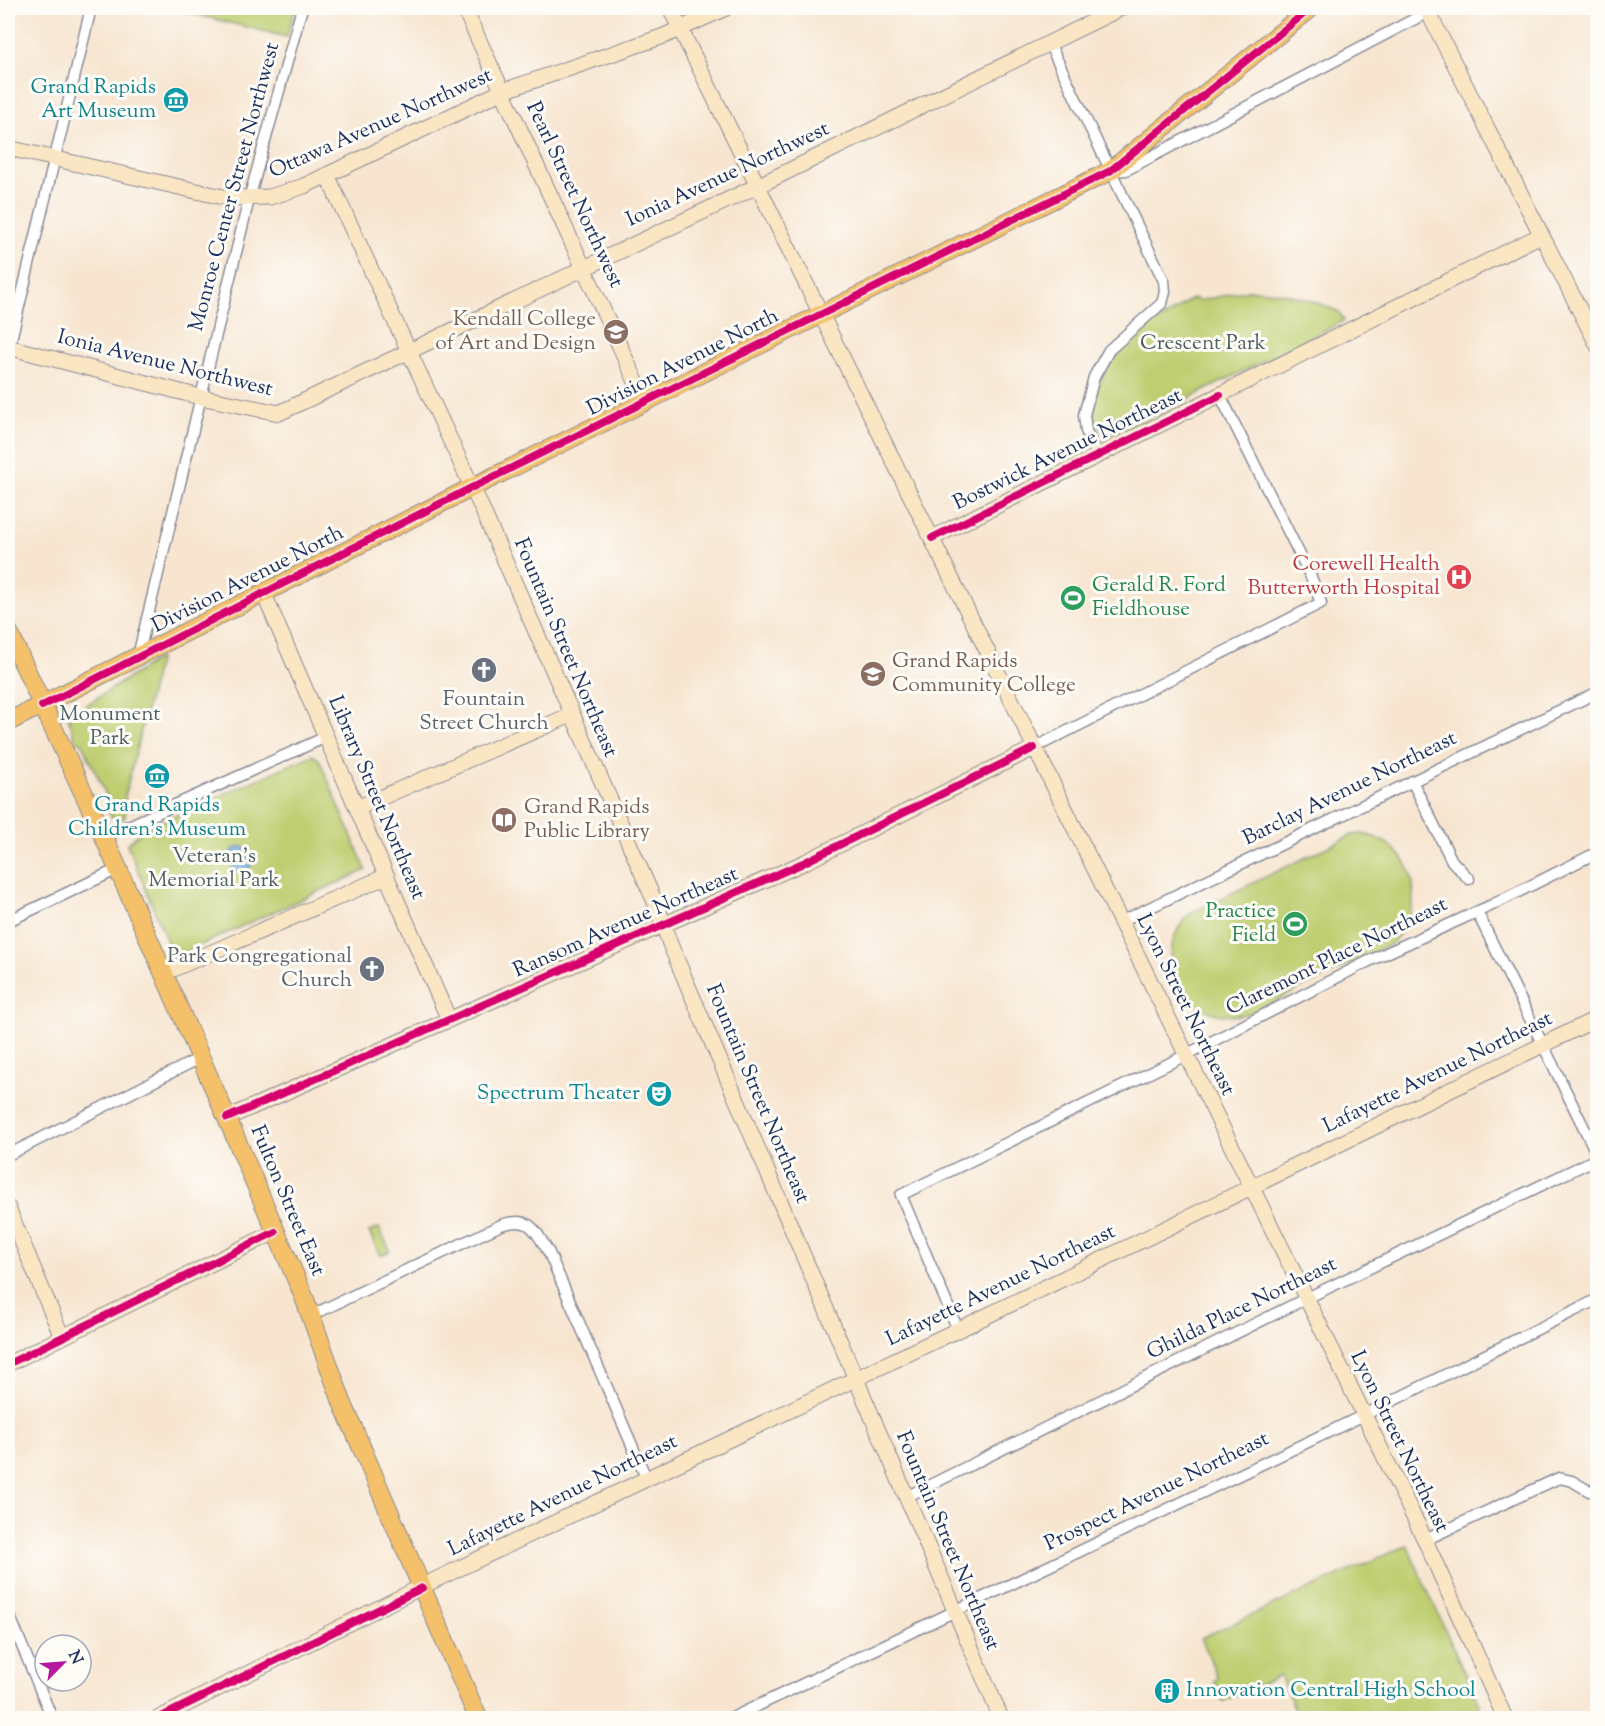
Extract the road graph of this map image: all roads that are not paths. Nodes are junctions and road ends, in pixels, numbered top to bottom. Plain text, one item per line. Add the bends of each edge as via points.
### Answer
1 (91, 8) edge
2 (302, 8) edge
3 (464, 8) edge
4 (670, 8) edge
5 (726, 8) edge
6 (1121, 8) edge
7 (1311, 8) edge
8 (1427, 10) edge
9 (681, 29) junction
10 (1049, 43) junction
11 (503, 91) junction
12 (8, 148) edge
13 (56, 160) junction
14 (1110, 171) junction
15 (327, 175) junction
16 (757, 185) junction
17 (249, 199) junction
18 (1541, 235) junction
19 (584, 267) junction
20 (822, 314) junction
21 (1598, 346) edge
22 (8, 349) edge
23 (406, 351) junction
24 (1220, 395) junction
25 (200, 397) junction
26 (645, 401) junction
27 (1097, 455) junction
28 (471, 488) junction
29 (932, 538) junction
30 (263, 592) junction
31 (8, 631) edge
32 (138, 656) junction
33 (1598, 692) edge
34 (42, 706) junction
35 (571, 715) junction
36 (8, 722) edge
37 (326, 737) junction
38 (1034, 748) junction
39 (1412, 781) junction
40 (357, 808) junction
41 (104, 837) junction
42 (1598, 852) edge
43 (118, 869) junction
44 (387, 876) junction
45 (1470, 879) dead end
46 (1477, 912) junction
47 (8, 921) edge
48 (1120, 922) junction
49 (664, 926) junction
50 (164, 974) junction
51 (1598, 1018) edge
52 (449, 1020) junction
53 (1542, 1045) junction
54 (1185, 1054) junction
55 (200, 1058) junction
56 (227, 1118) junction
57 (8, 1155) edge
58 (1598, 1157) edge
59 (1252, 1188) junction
60 (8, 1208) edge
61 (275, 1232) junction
62 (1305, 1299) junction
63 (1598, 1299) edge
64 (310, 1316) junction
65 (958, 1330) junction
66 (62, 1336) junction
67 (8, 1364) edge
68 (854, 1380) junction
69 (1364, 1415) junction
70 (647, 1480) junction
71 (1598, 1489) edge
72 (906, 1497) junction
73 (1425, 1540) junction
74 (422, 1588) junction
75 (954, 1611) junction
76 (8, 1612) edge
77 (52, 1719) edge
78 (159, 1719) edge
79 (478, 1719) edge
80 (732, 1719) edge
81 (1001, 1719) edge
82 (1505, 1719) edge

1 - 13 street
2 - 17 street, Monroe Center Street Northwest
3 - 11 street, Pearl Street Northwest
4 - 9 street, Lyon Street Northeast
5 - 9 street, Ottawa Avenue Northwest
6 - 10 street, Ionia Avenue Northwest
7 - 14 main road, Division Avenue North
8 - 14 street via 1126,170
8 - 18 street
9 - 11 street, Ottawa Avenue Northwest
9 - 16 street, Lyon Street Northeast
10 - 14 street
10 - 16 street, Ionia Avenue Northwest
11 - 15 street, Ottawa Avenue Northwest
11 - 19 street, Pearl Street Northwest
12 - 13 street, Ottawa Avenue Northwest
13 - 17 street, Ottawa Avenue Northwest via 227,198
13 - 22 street
14 - 20 main road, Division Avenue North
14 - 27 street via 1164,281 1165,292 1162,303 1109,350 1094,377 1084,415 1086,431
15 - 17 street, Ottawa Avenue Northwest via 282,194
15 - 23 street, Fountain Street Northeast
16 - 19 street, Ionia Avenue Northwest
16 - 20 street, Lyon Street Northeast
17 - 25 street, Monroe Center Street Northwest
18 - 21 street
18 - 24 street, Bostwick Avenue Northeast
19 - 23 street, Ionia Avenue Northwest
19 - 26 street, Pearl Street Northwest
20 - 26 main road, Division Avenue North
20 - 29 street, Lyon Street Northeast
22 - 25 street, Ionia Avenue Northwest
23 - 25 street, Ionia Avenue Northwest via 279,413
23 - 28 street, Fountain Street Northeast
24 - 27 street, Bostwick Avenue Northeast
24 - 38 street, Ransom Avenue Northeast via 1321,603
25 - 32 street, Monroe Center Street Northwest
26 - 28 main road, Division Avenue North
27 - 29 street, Bostwick Avenue Northeast
28 - 30 main road, Division Avenue North
28 - 35 street, Fountain Street Northeast
29 - 38 street, Lyon Street Northeast
30 - 32 main road, Division Avenue North
30 - 37 street, Library Street Northeast
31 - 34 main road, Fulton Street East
32 - 34 main road, Division Avenue North
33 - 39 street, Barclay Avenue Northeast
34 - 36 main road, Division Avenue North
34 - 41 main road, Fulton Street East
35 - 40 street
35 - 49 street, Fountain Street Northeast
37 - 40 street, Library Street Northeast
37 - 41 street
38 - 48 street, Lyon Street Northeast
38 - 49 street, Ransom Avenue Northeast via 803,864
39 - 45 street via 1452,861
39 - 48 street, Barclay Avenue Northeast
40 - 44 street, Library Street Northeast
41 - 43 main road, Fulton Street East
42 - 46 street, Claremont Place Northeast
43 - 47 street
43 - 50 main road, Fulton Street East
44 - 50 street
44 - 52 street, Library Street Northeast
46 - 53 street
46 - 54 street, Claremont Place Northeast via 1369,961
48 - 54 street, Lyon Street Northeast
49 - 52 street, Ransom Avenue Northeast
49 - 68 street, Fountain Street Northeast
50 - 55 main road, Fulton Street East
51 - 53 street, Lafayette Avenue Northeast
52 - 56 street, Ransom Avenue Northeast
53 - 58 street
53 - 59 street, Lafayette Avenue Northeast
54 - 59 street, Lyon Street Northeast
54 - 65 street, Claremont Place Northeast via 901,1195
55 - 56 main road, Fulton Street East
55 - 57 street
56 - 61 main road, Fulton Street East
58 - 62 street, Ghilda Place Northeast
59 - 62 street, Lyon Street Northeast
59 - 65 street, Lafayette Avenue Northeast
60 - 66 street
61 - 64 main road, Fulton Street East
61 - 66 street
62 - 69 street, Lyon Street Northeast
62 - 72 street, Ghilda Place Northeast
63 - 69 street, Prospect Avenue Northeast
64 - 70 street via 515,1220 525,1222 549,1253
64 - 74 main road, Fulton Street East via 338,1392
65 - 68 street, Lafayette Avenue Northeast
66 - 67 street
68 - 70 street, Lafayette Avenue Northeast
68 - 72 street, Fountain Street Northeast
69 - 73 street, Lyon Street Northeast
69 - 75 street, Prospect Avenue Northeast
70 - 74 street, Lafayette Avenue Northeast
71 - 73 street via 1589,1491 1559,1478
72 - 75 street, Fountain Street Northeast
73 - 82 street, Lyon Street Northeast
74 - 78 street, Lafayette Avenue Northeast
74 - 79 main road, Fulton Street East
75 - 80 street, Prospect Avenue Northeast
75 - 81 street, Fountain Street Northeast
76 - 77 street

